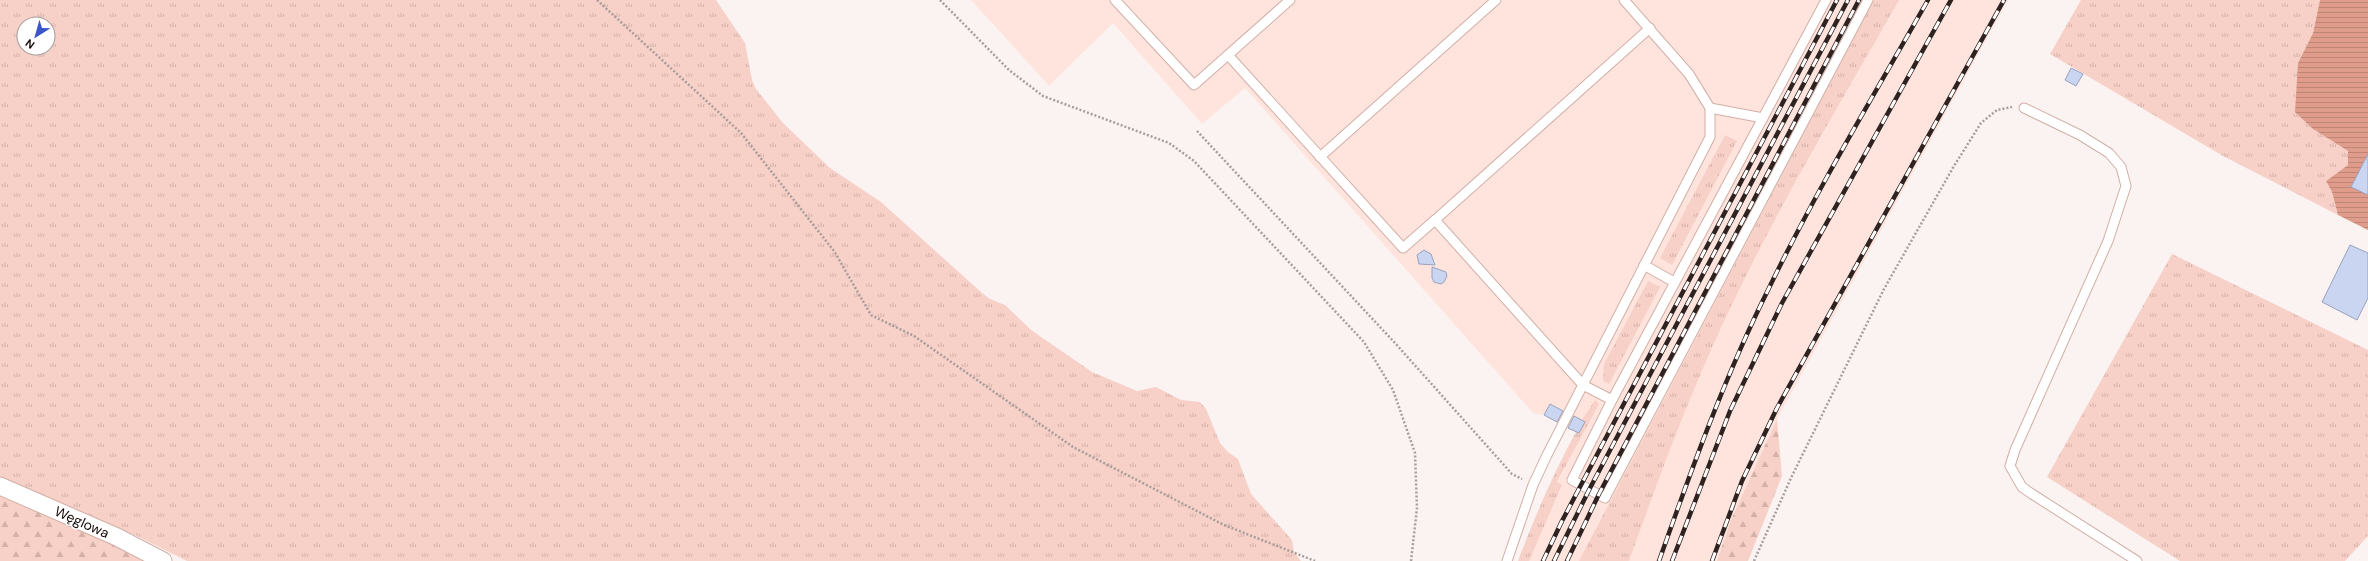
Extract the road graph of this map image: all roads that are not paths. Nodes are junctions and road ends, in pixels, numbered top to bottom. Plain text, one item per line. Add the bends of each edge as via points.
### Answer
1 (1115, 0) edge
2 (1290, 0) edge
3 (1496, 0) edge
4 (1624, 0) edge
5 (1826, 0) edge
6 (1868, 0) edge
7 (1650, 28) junction
8 (1228, 55) junction
9 (1710, 108) junction
10 (2024, 108) road end
11 (1763, 118) junction
12 (1320, 157) junction
13 (1435, 220) junction
14 (1644, 266) junction
15 (1674, 282) junction
16 (1583, 385) junction
17 (1612, 400) junction
18 (0, 486) edge
19 (163, 561) edge
20 (1506, 561) edge
21 (2137, 561) edge

1 - 8 lane via 1194,85
2 - 8 lane
3 - 12 lane
4 - 7 lane
5 - 11 lane
6 - 17 lane via 1605,498 1572,480
7 - 9 lane via 1689,74
7 - 13 lane
8 - 12 lane
9 - 11 lane
9 - 14 lane via 1710,136
10 - 21 lane via 2080,135 2109,153 2121,167 2126,186 2108,241 2010,466 2022,487
11 - 15 lane
12 - 13 lane via 1403,248
13 - 16 lane
14 - 15 lane
14 - 16 lane
15 - 17 lane
16 - 17 lane
16 - 20 lane via 1533,485
18 - 19 street, Węglowa via 117,537

